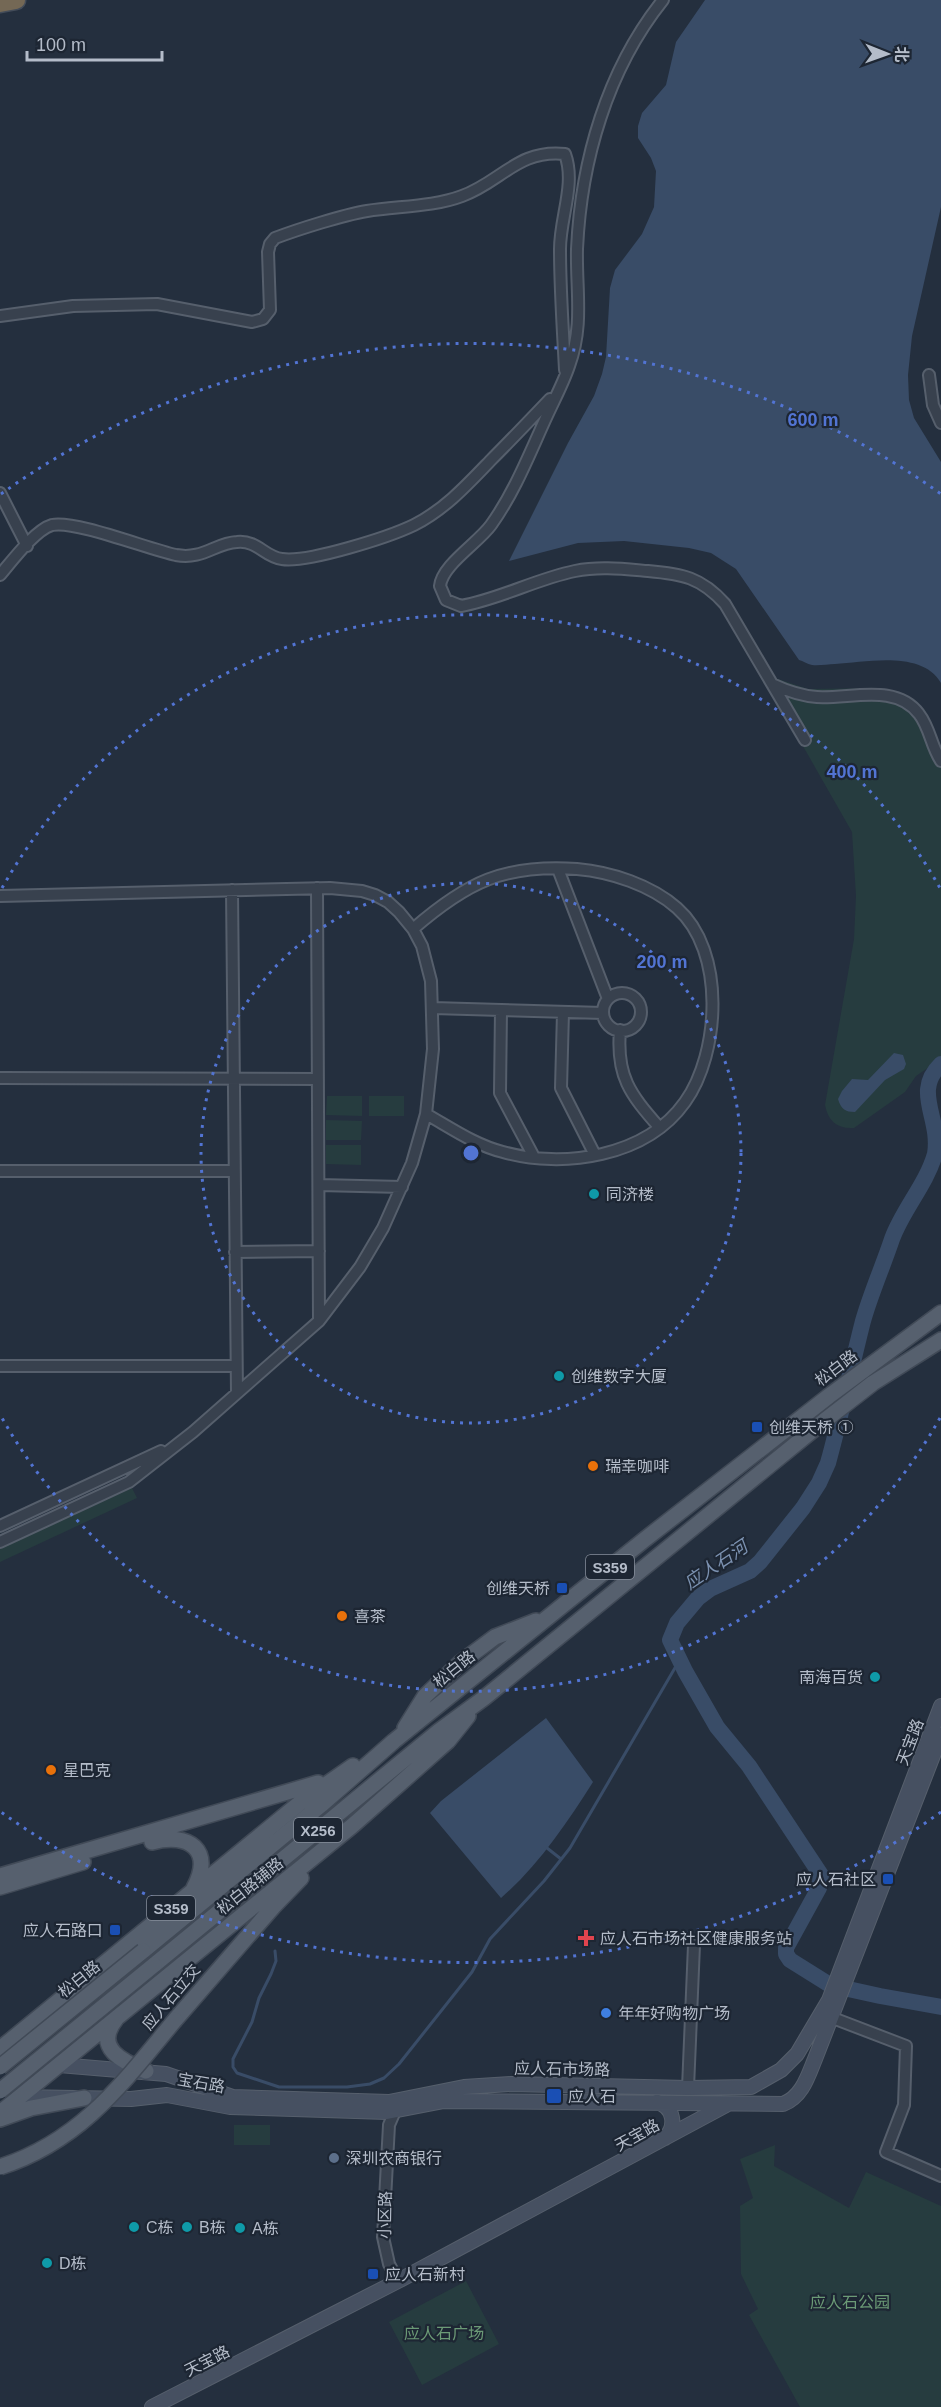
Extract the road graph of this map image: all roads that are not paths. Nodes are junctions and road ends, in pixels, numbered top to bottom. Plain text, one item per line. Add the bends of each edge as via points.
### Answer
1 (16, 0) edge
2 (663, 0) edge
3 (0, 3) edge
4 (0, 316) edge
5 (565, 375) junction
6 (929, 375) dead end
7 (557, 392) junction
8 (941, 423) edge
9 (0, 493) edge
10 (27, 546) junction
11 (0, 575) edge
12 (772, 684) junction
13 (805, 740) dead end
14 (941, 761) edge
15 (558, 869) junction
16 (317, 888) junction
17 (232, 890) junction
18 (0, 896) edge
19 (413, 928) junction
20 (608, 999) junction
21 (433, 1008) junction
22 (501, 1010) junction
23 (563, 1012) junction
24 (603, 1013) junction
25 (620, 1030) junction
26 (0, 1078) edge
27 (233, 1078) junction
28 (318, 1079) junction
29 (426, 1114) junction
30 (658, 1127) junction
31 (595, 1155) junction
32 (534, 1157) junction
33 (0, 1171) edge
34 (234, 1171) junction
35 (318, 1185) junction
36 (402, 1187) junction
37 (319, 1251) junction
38 (235, 1252) junction
39 (941, 1313) edge
40 (319, 1321) junction
41 (941, 1340) edge
42 (0, 1366) edge
43 (236, 1366) junction
44 (237, 1393) junction
45 (178, 1443) junction
46 (0, 1526) edge
47 (0, 1542) edge
48 (484, 1698) junction
49 (941, 1706) edge
50 (941, 1735) edge
51 (397, 1739) junction
52 (345, 1771) junction
53 (352, 1826) junction
54 (0, 1876) edge
55 (0, 1887) edge
56 (192, 1891) junction
57 (694, 1945) dead end
58 (845, 1971) junction
59 (89, 1976) junction
60 (120, 2015) junction
61 (827, 2015) junction
62 (0, 2049) edge
63 (0, 2063) edge
64 (59, 2065) junction
65 (0, 2067) edge
66 (146, 2071) junction
67 (688, 2088) junction
68 (736, 2088) joint
69 (0, 2091) edge
70 (444, 2096) junction
71 (0, 2097) edge
72 (18, 2097) junction
73 (84, 2098) junction
74 (654, 2102) junction
75 (730, 2103) junction
76 (392, 2107) junction
77 (0, 2113) edge
78 (0, 2119) edge
79 (663, 2139) junction
80 (0, 2167) edge
81 (941, 2176) edge
82 (398, 2281) junction
83 (152, 2407) edge

1 - 3 highway
2 - 5 street via 619,72 592,143 577,250 577,340
4 - 5 street via 73,306 158,304 252,322 263,319 270,310 268,252 275,238 364,212 448,200 478,188 526,158 552,152 565,154 570,172 560,249
5 - 7 street
6 - 8 street via 933,405
7 - 10 street via 458,495 430,516 400,531 318,556 279,559 246,542 233,542 194,556 179,555 64,524 42,530
7 - 12 street via 505,505 490,527 441,577 446,600 469,604 588,569 684,575 700,581 724,604
9 - 10 street
10 - 11 street
12 - 13 street
12 - 14 street via 807,696 880,695 902,700 920,714
15 - 19 street via 505,873 477,883 451,897
15 - 20 street
15 - 30 street via 603,872 653,892 678,909 702,948 712,1005 705,1059 684,1103
16 - 17 street
16 - 19 street via 351,889 375,895 388,902
16 - 28 street
17 - 18 street
17 - 27 street
19 - 21 street via 427,962
20 - 24 street
20 - 25 street via 623,993 640,1007 637,1023
21 - 22 street
21 - 29 street via 432,1071
22 - 23 street
22 - 32 street via 500,1093
23 - 24 street
23 - 31 street via 561,1088
24 - 25 street via 610,1026
25 - 30 street via 619,1061 627,1086
26 - 27 street
27 - 28 street
27 - 34 street
28 - 35 street
29 - 32 street via 490,1148
29 - 36 street
30 - 31 street via 631,1144
31 - 32 street
33 - 34 street
34 - 38 street
35 - 36 street
35 - 37 street
36 - 40 street via 366,1257
37 - 38 street
37 - 40 street
38 - 43 street
39 - 51 main road, 松白路 / S359 via 829,1396
40 - 44 street
41 - 48 main road, S359 via 873,1383 825,1420
42 - 43 street
43 - 44 street
44 - 45 street
45 - 46 street
45 - 47 street via 129,1482
48 - 53 main road, 松白路辅路 / S359 via 448,1741
48 - 69 main road, X256, bridge
49 - 58 street, 天宝路
50 - 58 street, 天宝路
51 - 52 main road, 松白路辅路 / S359
51 - 65 main road, 松白路 / X256, bridge
52 - 54 main road, S359 via 291,1792
52 - 56 main road, 松白路辅路 / S359
53 - 60 main road, 松白路辅路 / S359
53 - 80 main road, 应人石立交 / S359, bridge via 273,1906 118,2088 85,2121 43,2150
55 - 56 main road via 175,1838 192,1844 201,1858 199,1879
56 - 59 main road, 松白路辅路 / S359
57 - 67 street
58 - 61 street, 天宝路
59 - 60 main road via 82,1991 89,2013 104,2019
59 - 62 main road, 松白路辅路 / S359
60 - 64 main road, 松白路辅路 / S359
60 - 66 main road via 109,2031 111,2049 124,2062
61 - 68 street, 天宝路 via 782,2070 751,2087
61 - 75 street, 天宝路 via 798,2094 783,2104
61 - 81 street via 906,2046 904,2105 886,2151
63 - 64 main road, 宝石路
64 - 66 street, 宝石路
64 - 72 main road, 松白路辅路 / S359
66 - 76 street, 宝石路 via 234,2097
67 - 68 street, 应人石市场路
67 - 70 street, 应人石市场路 via 511,2084
70 - 74 street, 应人石市场路
70 - 76 street, 应人石市场路
71 - 72 main road, 宝石路
72 - 73 street, 宝石路
72 - 77 main road, 松白路辅路
73 - 76 street, 宝石路 via 167,2095 230,2107
73 - 78 main road
74 - 75 street, 应人石市场路
74 - 79 street via 666,2107 673,2117 672,2130
75 - 79 street, 天宝路
76 - 82 street, 小区路 via 383,2237 389,2264
79 - 82 street, 天宝路
82 - 83 street, 天宝路

